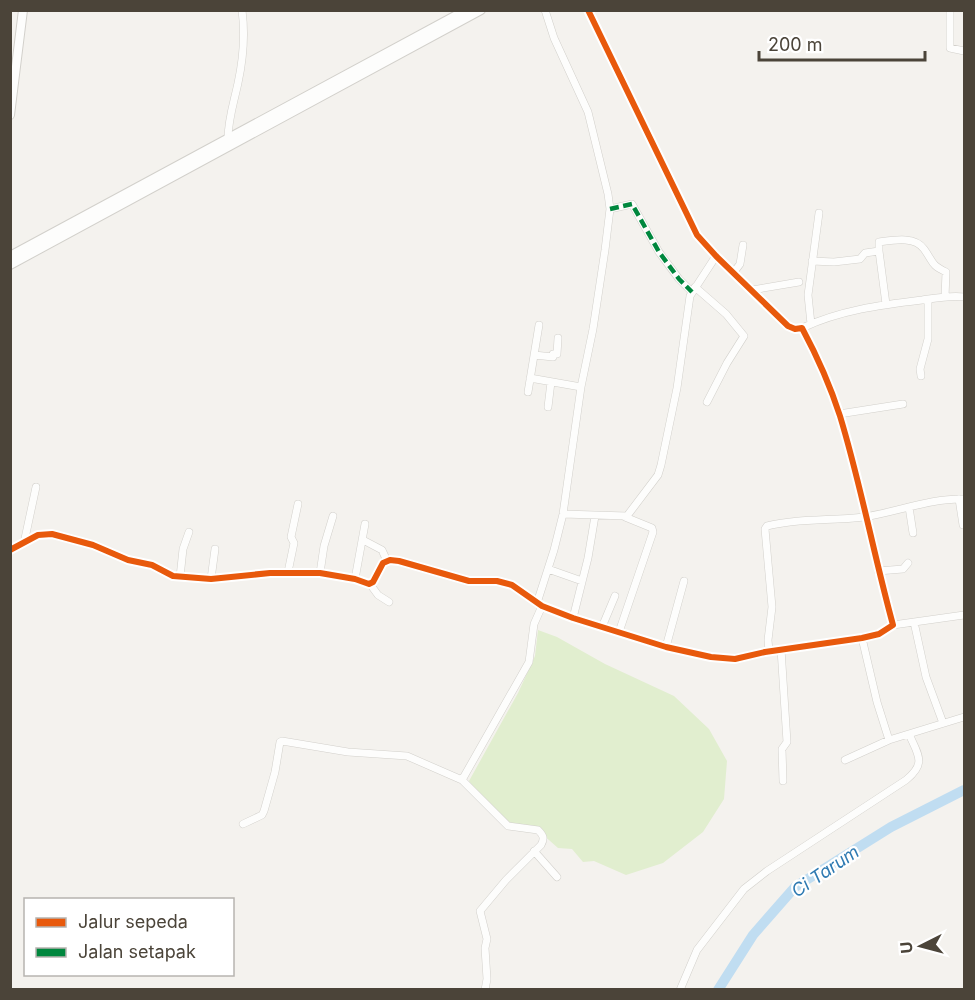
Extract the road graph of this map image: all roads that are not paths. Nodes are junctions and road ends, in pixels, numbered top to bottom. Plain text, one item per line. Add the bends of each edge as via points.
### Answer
1 (23, 10) edge
2 (242, 10) edge
3 (466, 10) edge
4 (481, 10) edge
5 (545, 10) edge
6 (588, 10) edge
7 (950, 10) edge
8 (964, 51) edge
9 (10, 115) edge
10 (228, 139) junction
11 (610, 209) junction
12 (819, 213) dead end
13 (743, 245) dead end
14 (879, 251) junction
15 (10, 256) edge
16 (716, 256) junction
17 (812, 261) junction
18 (10, 265) edge
19 (734, 272) junction
20 (799, 282) dead end
21 (694, 289) junction
22 (752, 290) junction
23 (945, 297) junction
24 (964, 297) edge
25 (928, 299) junction
26 (886, 304) junction
27 (811, 324) junction
28 (539, 325) dead end
29 (802, 328) junction
30 (558, 338) dead end
31 (534, 355) junction
32 (921, 376) dead end
33 (530, 378) junction
34 (551, 382) junction
35 (581, 387) junction
36 (528, 392) dead end
37 (707, 402) dead end
38 (903, 404) dead end
39 (548, 407) dead end
40 (839, 414) junction
41 (36, 487) dead end
42 (962, 499) edge
43 (298, 504) dead end
44 (909, 507) junction
45 (563, 514) junction
46 (333, 516) dead end
47 (595, 516) junction
48 (625, 517) junction
49 (865, 517) junction
50 (365, 525) dead end
51 (963, 525) dead end
52 (189, 532) dead end
53 (913, 532) dead end
54 (363, 540) junction
55 (24, 543) junction
56 (215, 549) dead end
57 (10, 550) edge
58 (387, 561) junction
59 (908, 563) dead end
60 (548, 569) junction
61 (878, 571) junction
62 (288, 572) junction
63 (320, 573) junction
64 (180, 577) junction
65 (211, 579) junction
66 (355, 579) junction
67 (582, 581) junction
68 (684, 581) dead end
69 (370, 584) junction
70 (615, 596) dead end
71 (389, 602) dead end
72 (539, 604) junction
73 (964, 615) edge
74 (573, 618) junction
75 (914, 621) junction
76 (893, 625) junction
77 (602, 627) junction
78 (619, 632) junction
79 (862, 638) junction
80 (666, 647) junction
81 (781, 649) junction
82 (769, 651) junction
83 (964, 717) edge
84 (943, 723) junction
85 (909, 734) junction
86 (889, 740) junction
87 (845, 760) dead end
88 (462, 780) junction
89 (783, 781) dead end
90 (243, 824) dead end
91 (534, 851) junction
92 (557, 877) dead end
93 (484, 990) edge
94 (680, 990) edge

1 - 9 street
2 - 10 street via 240,74
3 - 10 street
4 - 18 street
5 - 11 street via 588,112
6 - 16 street via 693,228
7 - 8 street via 950,48
10 - 15 street
11 - 21 street via 633,204 659,252 679,279
11 - 35 street
12 - 17 street
13 - 19 street via 740,264
14 - 17 street via 865,253 860,259
14 - 23 street via 880,242 906,240 919,244 934,266 946,272
14 - 26 street
16 - 19 street
16 - 21 street
17 - 27 street via 808,295
19 - 22 street
20 - 22 street
21 - 37 street via 726,314 744,336
21 - 48 street via 658,475
22 - 29 street via 788,326
23 - 24 street
23 - 25 street
25 - 26 street
25 - 32 street via 928,339
26 - 27 street via 846,311
27 - 29 street
28 - 31 street
29 - 40 street
30 - 31 street via 557,354 553,357
31 - 33 street
33 - 34 street
33 - 36 street
34 - 35 street
34 - 39 street
35 - 45 street
38 - 40 street
40 - 49 street
41 - 55 street
42 - 44 street
42 - 51 street
43 - 62 street
44 - 49 street
44 - 53 street
45 - 47 street
45 - 60 street
46 - 63 street
47 - 48 street
47 - 67 street
48 - 78 street via 653,532
49 - 61 street
49 - 82 street via 803,520 766,527 772,607
50 - 54 street
52 - 64 street
54 - 58 street via 382,550
54 - 66 street
55 - 57 street
55 - 64 street via 43,534 69,537
56 - 65 street
58 - 69 street
58 - 72 street via 404,562 469,581 497,581 518,588
59 - 61 street via 903,569
60 - 67 street
60 - 72 street
61 - 76 street
62 - 63 street
62 - 65 street
63 - 66 street
64 - 65 street
66 - 69 street
67 - 74 street
68 - 80 street
69 - 71 street via 378,596
70 - 77 street
72 - 74 street
72 - 88 street via 529,662
73 - 75 street
74 - 77 street
75 - 76 street
75 - 84 street via 926,677
76 - 79 street
77 - 78 street
78 - 80 street
79 - 81 street
79 - 86 street
80 - 82 street via 724,659
81 - 82 street
81 - 89 street via 787,742 782,749
83 - 84 street
84 - 85 street
85 - 86 street
85 - 94 street via 919,758 917,769 767,871 739,895 696,950
86 - 87 street
88 - 90 street via 407,756 348,752 281,741 264,811
88 - 91 street via 508,826 538,830 543,840
91 - 92 street
91 - 93 street via 480,911 487,941

